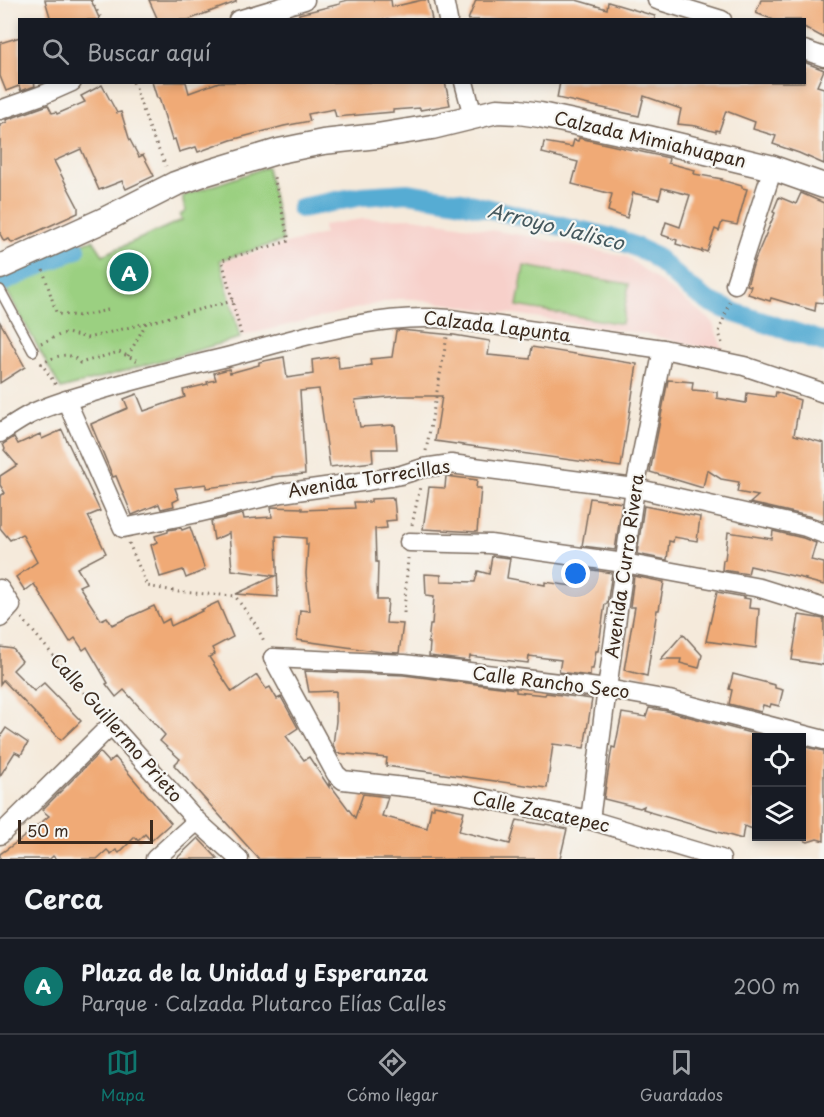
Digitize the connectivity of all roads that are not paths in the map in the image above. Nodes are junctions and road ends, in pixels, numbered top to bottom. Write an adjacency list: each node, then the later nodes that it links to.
1 (305, 0): 4 (street)
2 (444, 0): 5 (street)
3 (657, 0): 6 (street)
4 (245, 18)
5 (448, 18)
6 (716, 18)
7 (806, 51): 8 (street)
8 (824, 57)
9 (68, 84): 11 (street)
10 (465, 84): 12 (street)
11 (0, 110)
12 (473, 116): 13 (main road, Calzada Mimiahuapan); 15 (main road, Calzada Mimiahuapan)
13 (773, 168): 14 (main road, Calzada Mimiahuapan); 16 (street)
14 (824, 186)
15 (0, 267)
16 (733, 291)
17 (2, 294): 19 (lane)
18 (663, 349): 20 (street, Calzada Lapunta); 21 (street, Calzada Lapunta); 23 (street, Avenida Curro Rivera)
19 (32, 350)
20 (824, 393)
21 (66, 400): 22 (street, Calzada Lapunta); 23 (street, Avenida Torrecillas)
22 (0, 433)
23 (635, 488): 24 (street, Avenida Torrecillas); 26 (street, Avenida Curro Rivera)
24 (824, 534)
25 (409, 542): 26 (street)
26 (624, 563): 28 (street); 30 (street, Avenida Curro Rivera)
27 (0, 589): 29 (street)
28 (824, 608)
29 (6, 612)
30 (607, 689): 31 (street, Calle Rancho Seco); 32 (street, Calle Rancho Seco); 33 (street, Avenida Curro Rivera)
31 (824, 740)
32 (358, 782): 33 (street, Calle Zacatepec)
33 (590, 820): 38 (street, Calle Zacatepec)
34 (197, 821): 35 (street, Calle Guillermo Prieto); 36 (street); 37 (street, Calle Guillermo Prieto)
35 (0, 835)
36 (155, 859)
37 (239, 859)
38 (721, 859)

